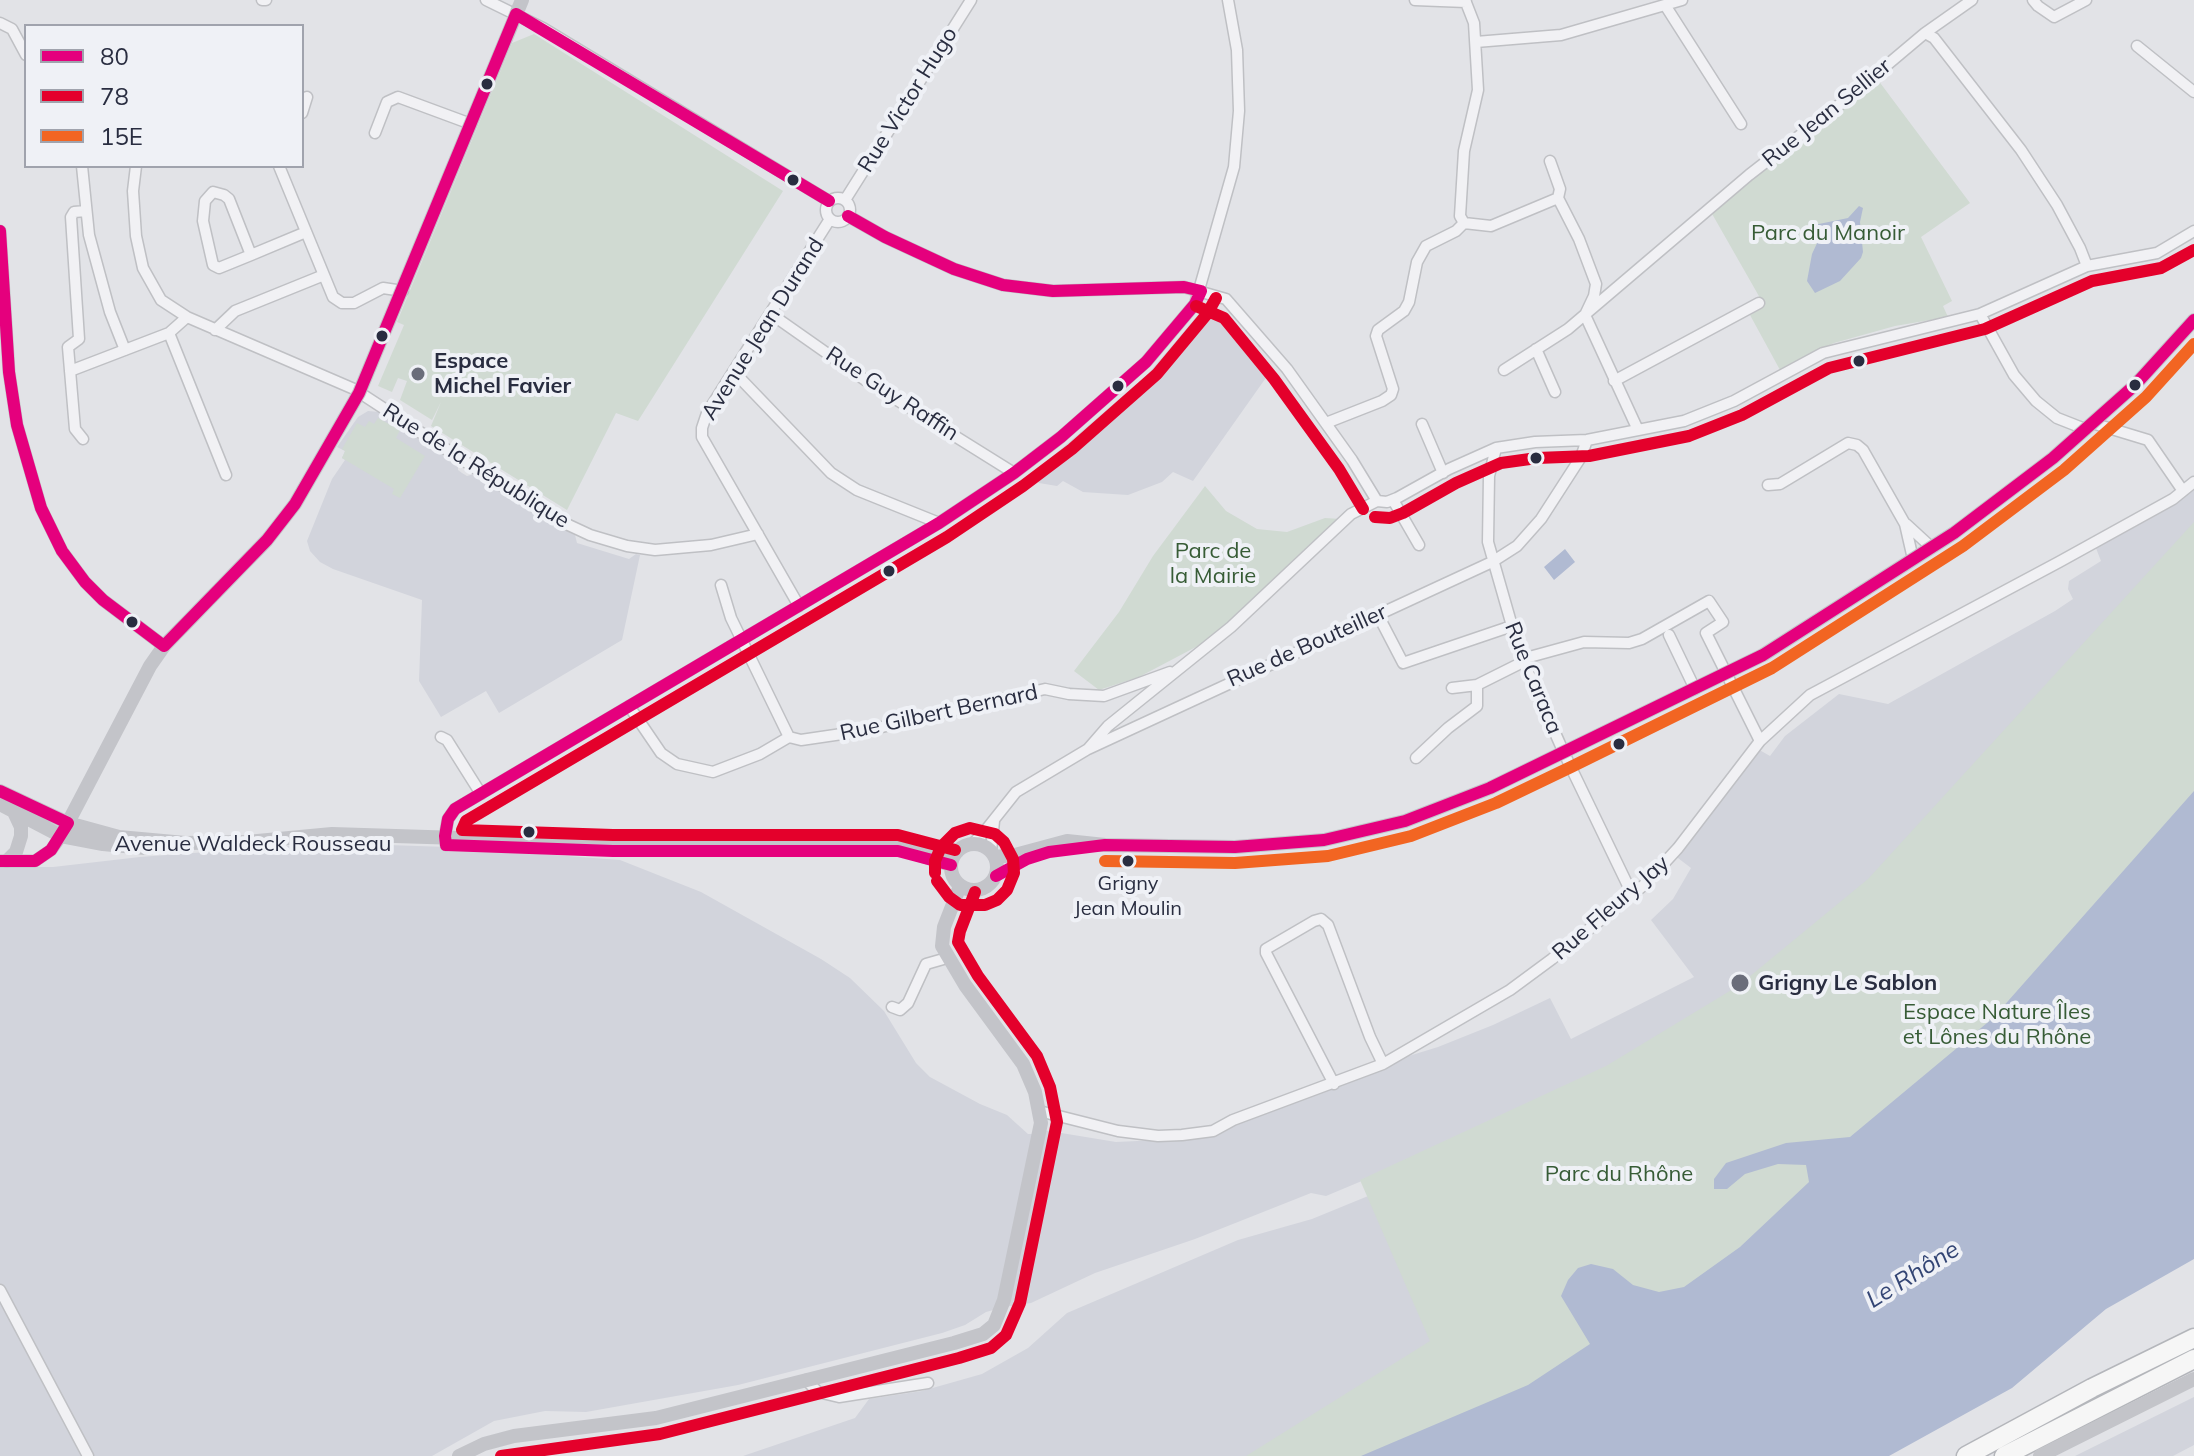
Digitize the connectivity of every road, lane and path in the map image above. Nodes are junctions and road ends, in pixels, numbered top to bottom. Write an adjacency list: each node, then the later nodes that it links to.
1 (486, 0): 11 (street)
2 (971, 0): 28 (street, Rue Victor Hugo)
3 (1228, 0): 41 (street)
4 (1415, 0): 9 (street)
5 (1682, 0): 10 (street)
6 (1972, 0): 13 (street, Rue Jean Sellier)
7 (2033, 0): 8 (street)
8 (2086, 0)
9 (1466, 1): 14 (street)
10 (1665, 5): 14 (street); 21 (street)
11 (519, 7): 20 (main road); 29 (street)
12 (0, 23): 16 (street)
13 (1925, 33): 38 (street); 45 (street, Rue Jean Sellier)
14 (1476, 42): 33 (street)
15 (2137, 46): 17 (street)
16 (24, 51)
17 (2194, 92)
18 (307, 97): 19 (street)
19 (304, 107)
20 (471, 124): 22 (street); 40 (main road)
21 (1741, 124)
22 (375, 133)
23 (1550, 161): 27 (street)
24 (82, 168): 30 (street)
25 (136, 168): 46 (street, Rue de la République)
26 (280, 168): 36 (street)
27 (1558, 198): 33 (street); 45 (street)
28 (845, 200): 29 (street); 31 (street)
29 (829, 201): 32 (street)
30 (86, 211): 51 (street); 53 (street)
31 (848, 216): 32 (street); 41 (street)
32 (830, 219): 43 (street, Avenue Jean Durand)
33 (1464, 223): 58 (street)
34 (0, 231): 86 (street)
35 (2194, 231): 38 (street)
36 (306, 232): 37 (street); 39 (street)
37 (251, 255): 37 (street)
38 (2087, 266): 44 (street)
39 (324, 275): 40 (street); 48 (street)
40 (403, 291): 57 (main road)
41 (1201, 291): 58 (street); 65 (street)
42 (1759, 303): 55 (street)
43 (771, 314): 54 (street, Avenue Jean Durand); 65 (street, Rue Guy Raffin)
44 (1980, 314): 60 (street); 61 (street)
45 (1585, 315): 50 (street, Rue Jean Sellier); 55 (street)
46 (187, 317): 48 (street, Rue de la République); 49 (street)
47 (2194, 320): 60 (main road)
48 (215, 330): 57 (street, Rue de la République)
49 (169, 333): 51 (street); 67 (street)
50 (1536, 349): 52 (street, Rue Jean Sellier); 56 (street)
51 (125, 350): 53 (street)
52 (1504, 370)
53 (70, 371): 62 (street)
54 (734, 372): 73 (street); 75 (street, Avenue Jean Durand)
55 (1614, 381): 61 (street)
56 (1555, 392)
57 (359, 393): 75 (street, Rue de la République); 86 (main road)
58 (1326, 423): 72 (street)
59 (1422, 424): 66 (street)
60 (2088, 426): 70 (street); 77 (main road)
61 (1638, 430): 63 (street)
62 (83, 439)
63 (1587, 440): 64 (street); 79 (street, Rue de Bouteiller)
64 (1496, 448): 66 (street); 79 (street, Rue Caraca)
65 (1014, 473): 73 (street)
66 (1443, 473): 71 (street)
67 (226, 475)
68 (2194, 482): 70 (street, Rue Fleury Jay)
69 (1768, 485): 74 (street)
70 (2183, 491): 96 (street, Rue Fleury Jay)
71 (1393, 500): 72 (street); 76 (street)
72 (1377, 501): 88 (street)
73 (939, 523): 81 (street)
74 (1905, 524): 77 (street); 78 (street)
75 (758, 534): 81 (street, Avenue Jean Durand)
76 (1419, 545)
77 (1931, 547): 78 (main road)
78 (1913, 559): 89 (main road)
79 (1492, 562): 82 (street, Rue de Bouteiller); 83 (street, Rue Caraca)
80 (721, 585): 85 (street)
81 (799, 606): 85 (street)
82 (1378, 615): 83 (street); 97 (street, Rue de Bouteiller)
83 (1512, 626): 87 (street, Rue Caraca)
84 (1669, 635): 92 (street)
85 (741, 639): 93 (street); 95 (street)
86 (164, 646): 105 (main road)
87 (1523, 660): 89 (street); 90 (street); 98 (street, Rue Caraca)
88 (1180, 668): 95 (street, Rue Gilbert Bernard); 97 (street)
89 (1727, 673): 92 (main road); 96 (street)
90 (1477, 685): 91 (street); 99 (street)
91 (1452, 688)
92 (1695, 689): 98 (main road)
93 (629, 706): 95 (street, Rue Gilbert Bernard); 101 (street)
94 (441, 737): 101 (street)
95 (789, 737)
96 (1760, 741): 113 (street, Rue Fleury Jay)
97 (1088, 749): 104 (street, Rue de Bouteiller)
98 (1564, 753): 107 (main road); 113 (street, Rue Caraca)
99 (1416, 758)
100 (0, 791): 105 (main road)
101 (481, 794): 106 (street)
102 (0, 804): 103 (main road)
103 (13, 812): 105 (main road); 110 (main road)
104 (994, 819): 108 (street, Rue de Bouteiller); 109 (street)
105 (65, 829): 106 (main road, Avenue Waldeck Rousseau); 110 (street)
106 (446, 841): 108 (main road, Avenue Waldeck Rousseau)
107 (1105, 845): 109 (main road); 111 (main road)
108 (960, 853): 109 (main road); 112 (main road)
109 (993, 854): 111 (main road)
110 (3, 861)
111 (996, 876): 112 (main road)
112 (967, 889): 114 (main road)
113 (1632, 894): 116 (street, Rue Fleury Jay)
114 (947, 958): 115 (street); 118 (main road)
115 (892, 1007)
116 (1383, 1064): 117 (street, Rue Fleury Jay); 117 (street)
117 (1334, 1084): 118 (street, Rue Fleury Jay)
118 (1039, 1111): 123 (main road)
119 (0, 1290): 125 (street)
120 (2194, 1338): 127 (highway)
121 (2194, 1359): 128 (highway)
122 (2194, 1379): 129 (main road)
123 (806, 1380): 124 (street); 126 (main road)
124 (928, 1383)
125 (88, 1456)
126 (459, 1456)
127 (1966, 1456)
128 (2004, 1456)
129 (2040, 1456)

